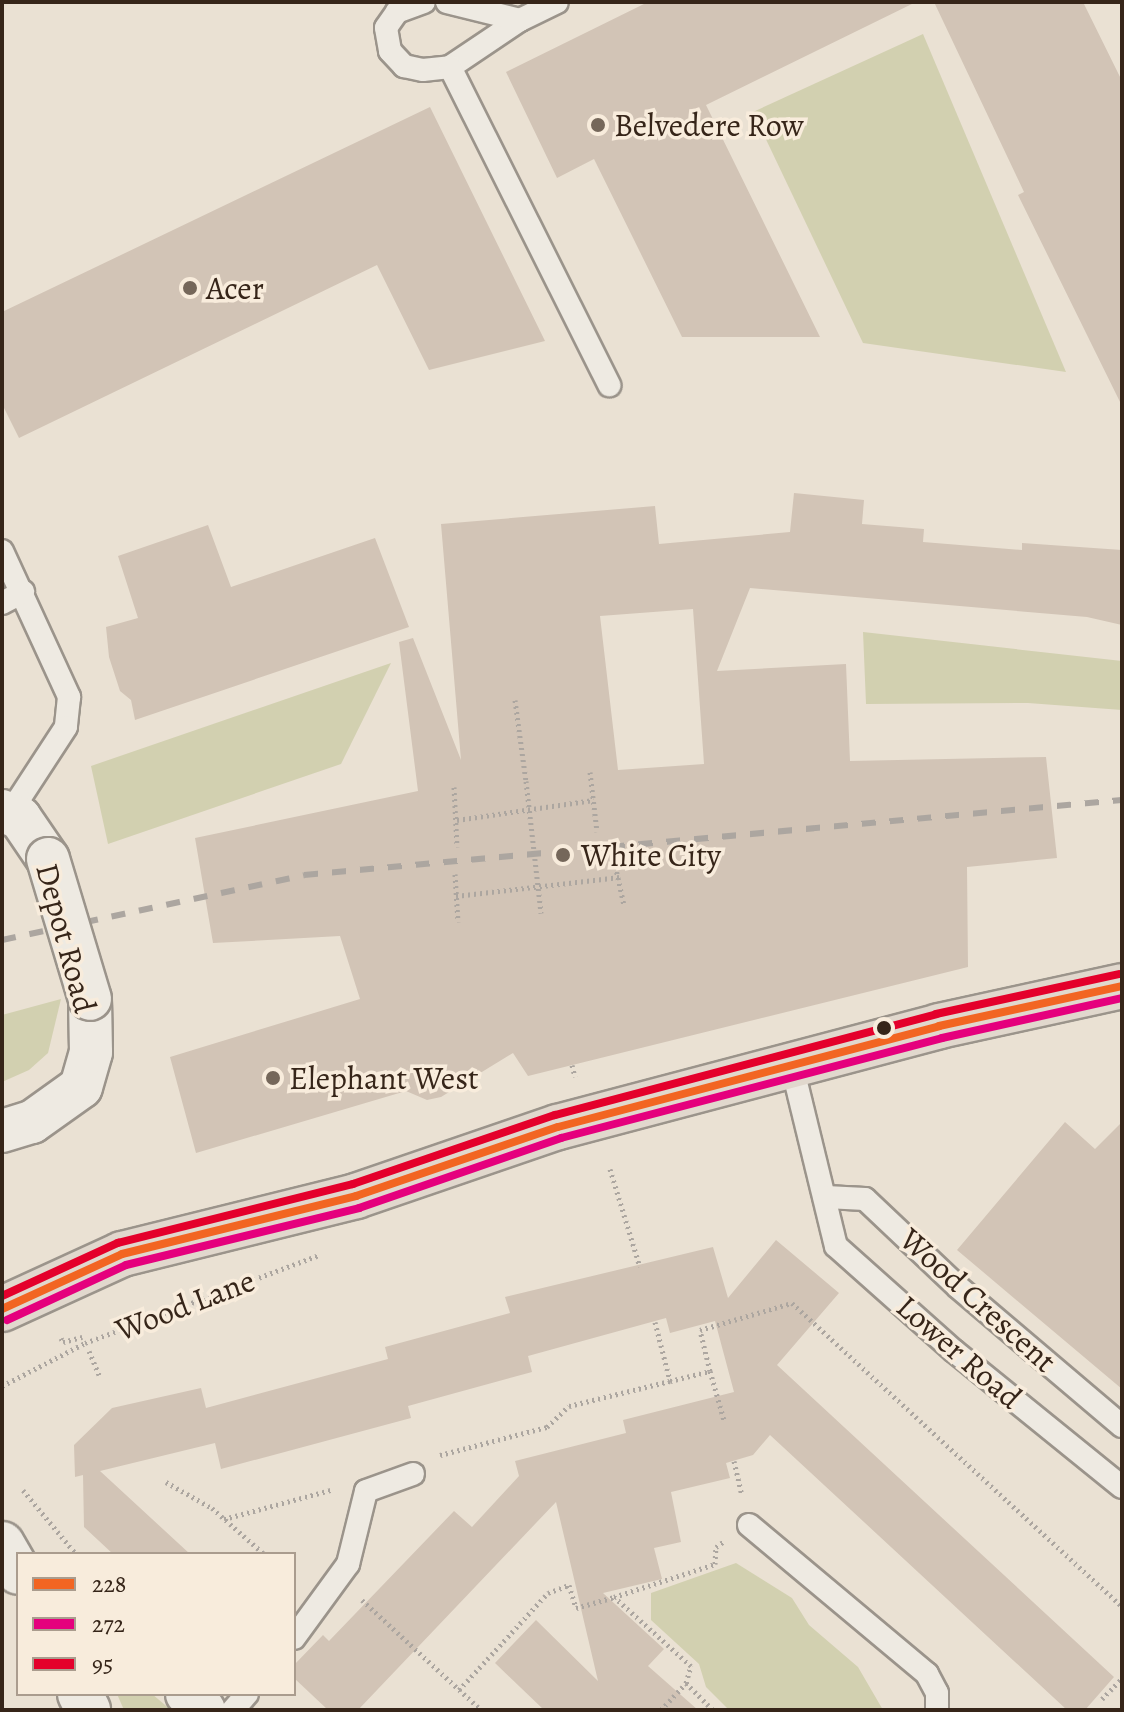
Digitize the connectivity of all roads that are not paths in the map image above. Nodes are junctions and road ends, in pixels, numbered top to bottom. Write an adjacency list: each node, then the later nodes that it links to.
1 (424, 2): 5 (lane)
2 (447, 2): 4 (lane)
3 (557, 2): 4 (lane)
4 (520, 20): 5 (lane)
5 (450, 67): 6 (lane)
6 (609, 385)
7 (2, 551): 8 (lane)
8 (23, 592): 9 (lane); 10 (lane)
9 (2, 603)
10 (11, 815): 13 (street, Depot Road, bridge)
11 (1122, 986): 12 (main road, Wood Lane)
12 (792, 1066): 14 (lane, Lower Road); 15 (main road, Wood Lane)
13 (2, 1131)
14 (826, 1197): 16 (lane, Wood Crescent); 18 (lane, Lower Road)
15 (2, 1309)
16 (1122, 1426)
17 (413, 1474): 22 (lane)
18 (1122, 1487)
19 (749, 1525): 25 (lane)
20 (2, 1544): 21 (street)
21 (16, 1568)
22 (296, 1635)
23 (189, 1696): 24 (street)
24 (204, 1710)
25 (937, 1710)

